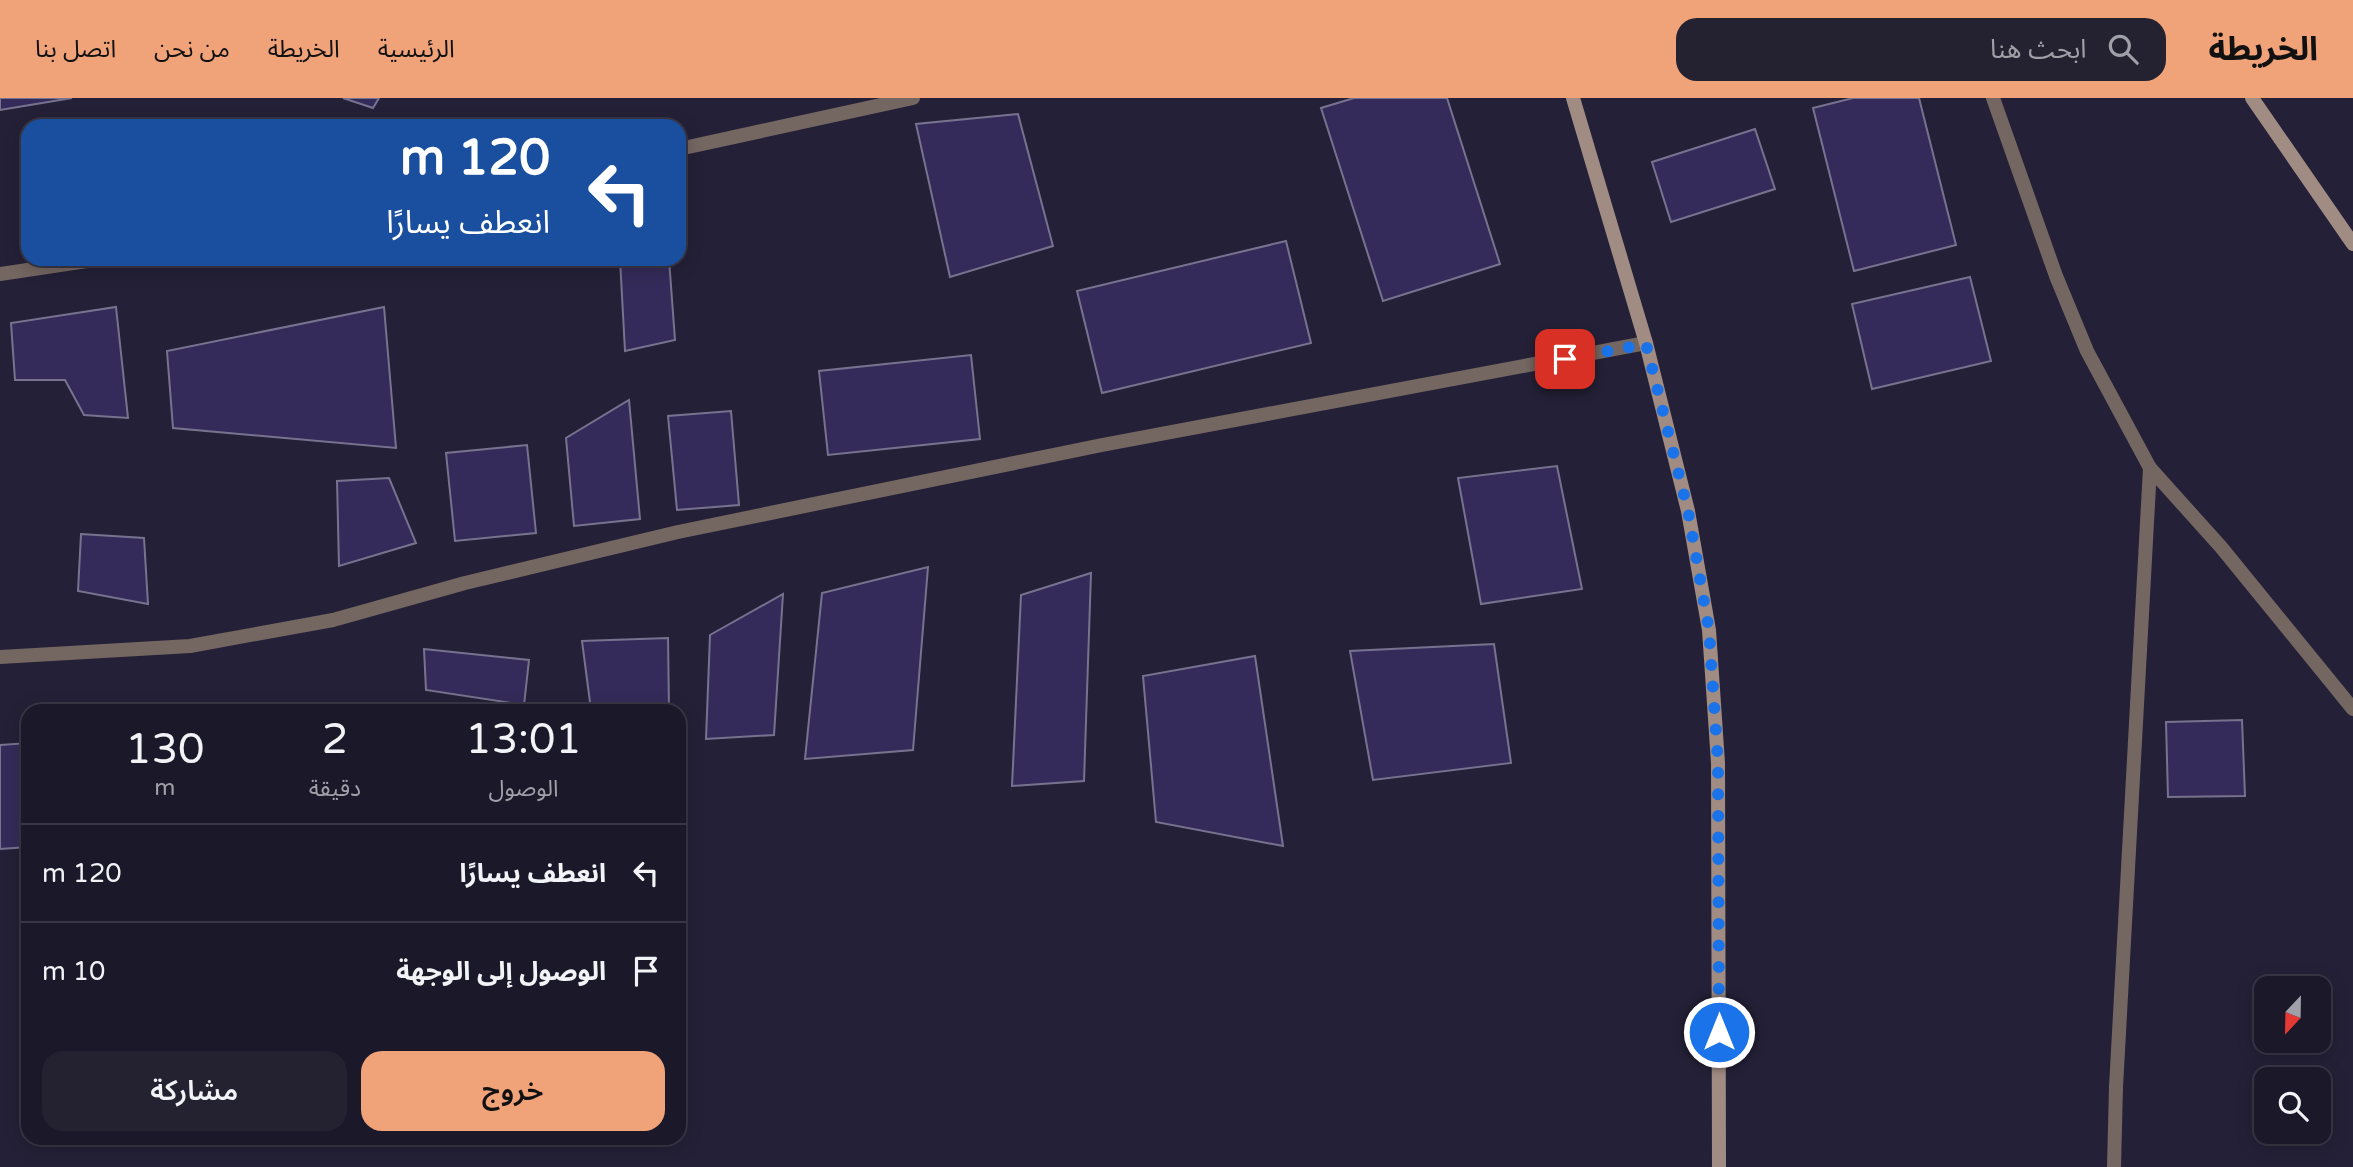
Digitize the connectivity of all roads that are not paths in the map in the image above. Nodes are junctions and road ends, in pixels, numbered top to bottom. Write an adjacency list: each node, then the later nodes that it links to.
1 (914, 98): 5 (street)
2 (1573, 98): 9 (street)
3 (1993, 98): 10 (street)
4 (2252, 98): 6 (street)
5 (686, 147)
6 (2353, 244)
7 (53, 266): 8 (street)
8 (0, 274)
9 (1646, 344): 11 (street); 13 (street)
10 (2150, 468): 12 (street); 14 (street)
11 (0, 657)
12 (2353, 709)
13 (1719, 1167)
14 (2114, 1167)

